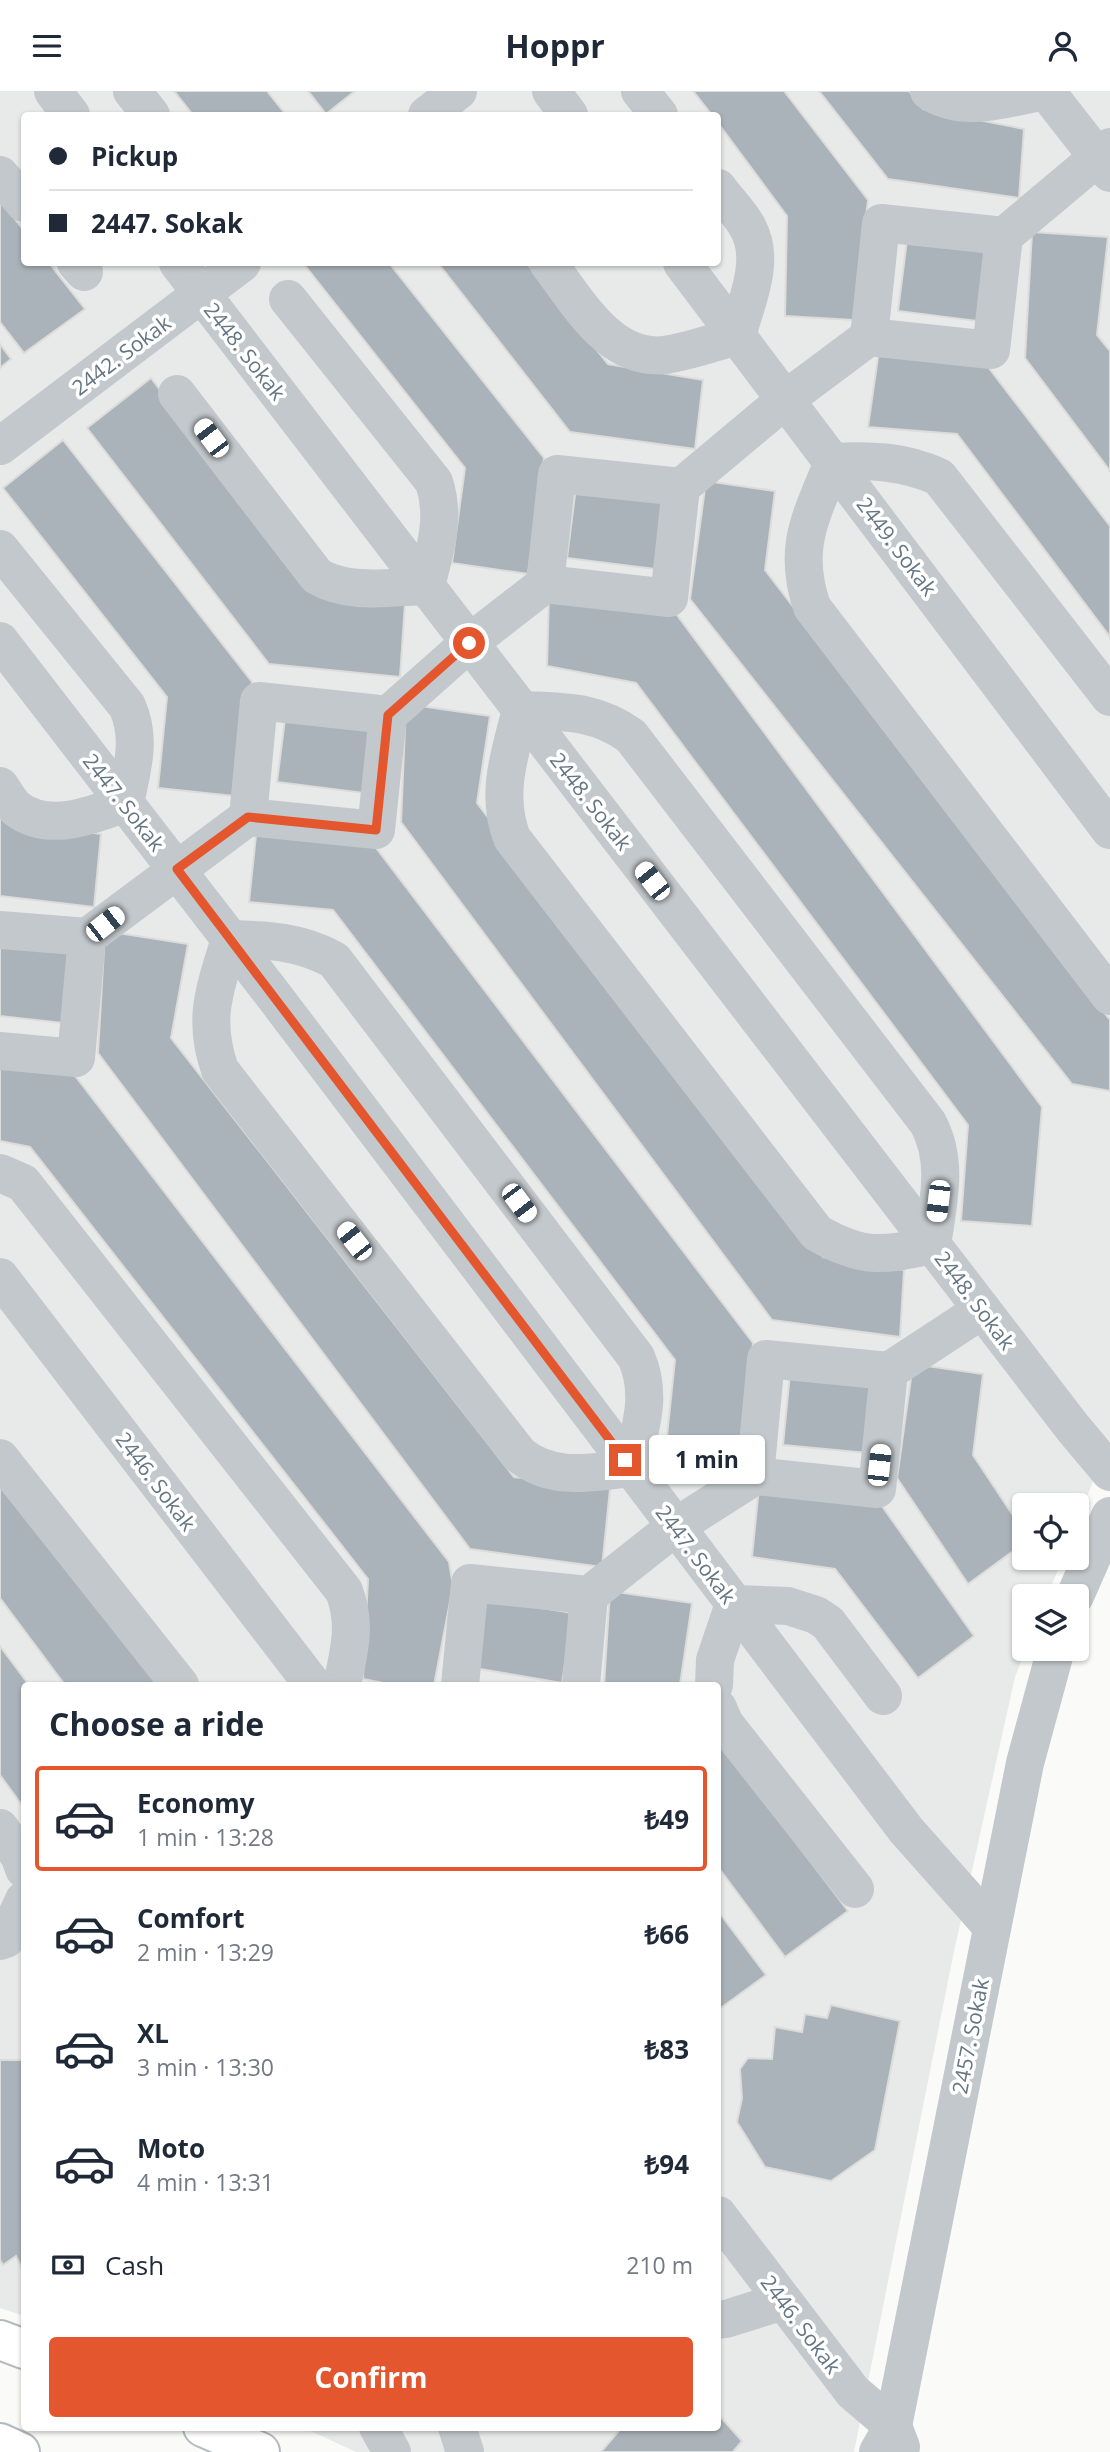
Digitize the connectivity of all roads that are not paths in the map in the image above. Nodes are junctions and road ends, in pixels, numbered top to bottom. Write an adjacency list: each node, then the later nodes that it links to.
1 (53, 91): 8 (street)
2 (132, 91): 9 (street)
3 (458, 91): 10 (street)
4 (551, 91): 11 (street)
5 (640, 91): 12 (street)
6 (929, 91): 7 (street)
7 (1046, 91): 13 (street)
8 (69, 112)
9 (149, 112)
10 (431, 112)
11 (567, 112)
12 (657, 112)
13 (1106, 159): 17 (street)
14 (0, 175): 16 (street)
15 (721, 192): 24 (street)
16 (21, 200)
17 (1004, 236): 25 (street); 25 (street)
18 (180, 266): 22 (street, 2448. Sokak)
19 (238, 266): 22 (street, 2442. Sokak)
20 (550, 266): 24 (street)
21 (684, 266): 24 (street, 2449. Sokak)
22 (201, 295): 28 (street, 2442. Sokak); 33 (street, 2448. Sokak)
23 (288, 299): 33 (street)
24 (737, 336): 27 (street, 2449. Sokak)
25 (869, 337): 27 (street)
26 (177, 394): 33 (street)
27 (786, 399): 29 (street, 2449. Sokak); 30 (street)
28 (0, 446)
29 (833, 462): 36 (street); 42 (street, 2449. Sokak); 47 (street)
30 (681, 487): 32 (street); 32 (street)
31 (0, 549): 40 (street)
32 (545, 584): 35 (street)
33 (426, 586): 35 (street, 2448. Sokak)
34 (0, 641): 40 (street, 2447. Sokak)
35 (469, 643): 37 (street, 2448. Sokak); 38 (street)
36 (1110, 697)
37 (520, 710): 50 (street, 2448. Sokak); 50 (street); 50 (street)
38 (388, 715): 41 (street); 41 (street)
39 (0, 786): 40 (street)
40 (125, 803): 43 (street, 2447. Sokak)
41 (248, 817): 43 (street)
42 (1110, 830)
43 (177, 869): 45 (street); 46 (street, 2447. Sokak)
44 (0, 930): 45 (street)
45 (88, 937): 48 (street)
46 (230, 939): 55 (street, 2447. Sokak); 55 (street); 55 (street)
47 (1110, 996)
48 (0, 1051)
49 (0, 1174): 66 (street)
50 (932, 1245): 52 (street, 2448. Sokak)
51 (0, 1277): 65 (street, 2446. Sokak)
52 (982, 1310): 53 (street); 56 (street, 2448. Sokak)
53 (888, 1371): 57 (street); 57 (street)
54 (0, 1458): 64 (street)
55 (631, 1468): 59 (street, 2447. Sokak)
56 (1110, 1472)
57 (755, 1476): 59 (street)
58 (1110, 1516): 60 (street)
59 (676, 1527): 61 (street); 62 (street, 2447. Sokak)
60 (1079, 1584)
61 (589, 1595): 67 (street); 68 (street)
62 (734, 1604): 69 (street); 70 (street); 76 (street, 2447. Sokak)
63 (1053, 1661): 76 (street, 2457. Sokak)
64 (178, 1682)
65 (311, 1682)
66 (342, 1682)
67 (460, 1682)
68 (581, 1682)
69 (714, 1682)
70 (883, 1696)
71 (721, 1715): 74 (street)
72 (0, 1828): 73 (street)
73 (21, 1860)
74 (855, 1889)
75 (21, 1908): 77 (street)
76 (992, 1927): 87 (street, 2457. Sokak)
77 (8, 1944)
78 (721, 2218): 79 (street, 2446. Sokak)
79 (783, 2301): 80 (street); 87 (street, 2446. Sokak)
80 (721, 2320)
81 (0, 2340): 82 (main road)
82 (21, 2348)
83 (212, 2431): 89 (main road)
84 (380, 2431): 90 (street)
85 (458, 2431): 91 (street)
86 (0, 2443): 88 (main road)
87 (891, 2443)
88 (20, 2452)
89 (260, 2452)
90 (392, 2452)
91 (465, 2452)

